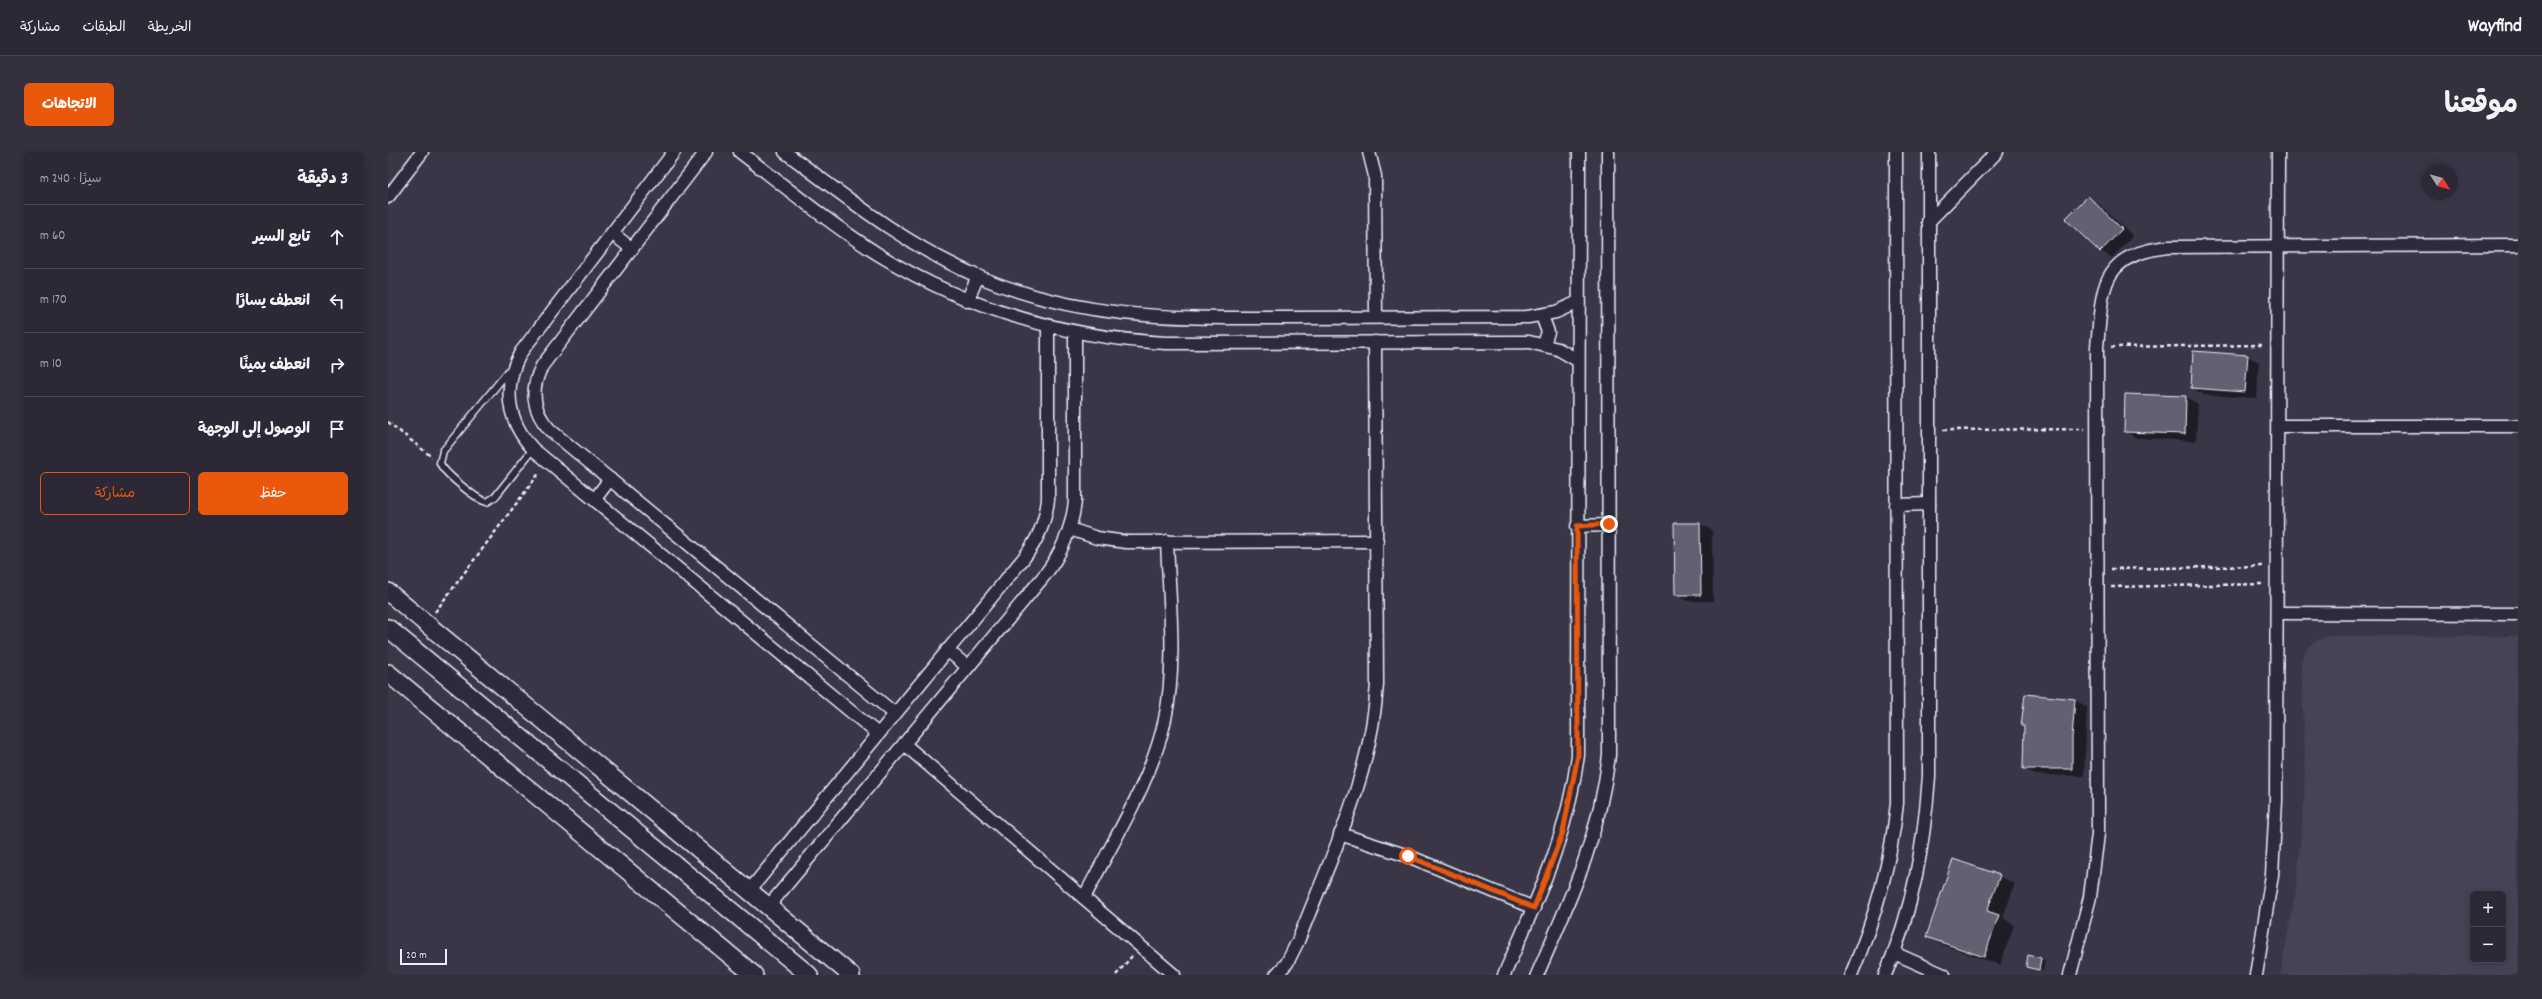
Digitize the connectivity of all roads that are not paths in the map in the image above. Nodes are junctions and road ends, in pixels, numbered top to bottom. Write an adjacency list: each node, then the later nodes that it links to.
1 (422, 152): 13 (street)
2 (674, 152): 15 (street)
3 (706, 152): 18 (street)
4 (740, 152): 20 (street)
5 (786, 152): 19 (street)
6 (1370, 152): 23 (street)
7 (1578, 152): 21 (street)
8 (1608, 152): 37 (street)
9 (1896, 152): 36 (street)
10 (1928, 152): 14 (street)
11 (1997, 152): 14 (street)
12 (2278, 152): 17 (street)
13 (388, 197)
14 (1928, 222): 35 (street)
15 (612, 233): 18 (street); 29 (street)
16 (2518, 245): 17 (street)
17 (2278, 246): 30 (street); 68 (street)
18 (632, 249): 33 (street)
19 (978, 276): 20 (street); 23 (street)
20 (967, 301): 24 (street)
21 (1578, 302): 22 (street); 28 (street)
22 (1542, 316): 23 (street); 27 (street)
23 (1376, 317)
24 (1048, 327): 25 (street); 46 (street)
25 (1075, 333): 26 (street); 39 (street)
26 (1375, 342): 27 (street); 41 (street)
27 (1544, 344): 28 (street)
28 (1577, 360): 38 (street)
29 (515, 362): 32 (street); 32 (lane)
30 (2278, 426): 31 (street); 43 (street)
31 (2518, 426)
32 (533, 449): 34 (street)
33 (610, 480): 34 (street); 49 (street)
34 (595, 499): 50 (street)
35 (1929, 504): 36 (street); 57 (street)
36 (1896, 505): 65 (street)
37 (1609, 524): 38 (street); 64 (street)
38 (1577, 526): 56 (street)
39 (1070, 529): 40 (street); 47 (street)
40 (1167, 541): 41 (street); 54 (street)
41 (1377, 541): 52 (street)
42 (388, 592): 53 (main road)
43 (2278, 613): 44 (street); 69 (street)
44 (2518, 614)
45 (388, 628): 59 (main road)
46 (947, 650): 47 (street); 49 (street)
47 (968, 667): 51 (street)
48 (388, 673): 58 (main road)
49 (895, 714): 50 (street)
50 (878, 734): 53 (street)
51 (904, 744): 54 (street); 55 (street)
52 (1340, 834): 56 (street); 62 (street)
53 (749, 891): 55 (main road)
54 (1084, 898): 61 (street)
55 (768, 907): 60 (main road)
56 (1534, 908): 63 (street)
57 (1894, 953): 66 (street); 67 (street)
58 (754, 975)
59 (809, 975)
60 (851, 975)
61 (1174, 975)
62 (1276, 975)
63 (1504, 975)
64 (1537, 975)
65 (1851, 975)
66 (1885, 975)
67 (1944, 975)
68 (2070, 975)
69 (2256, 975)

